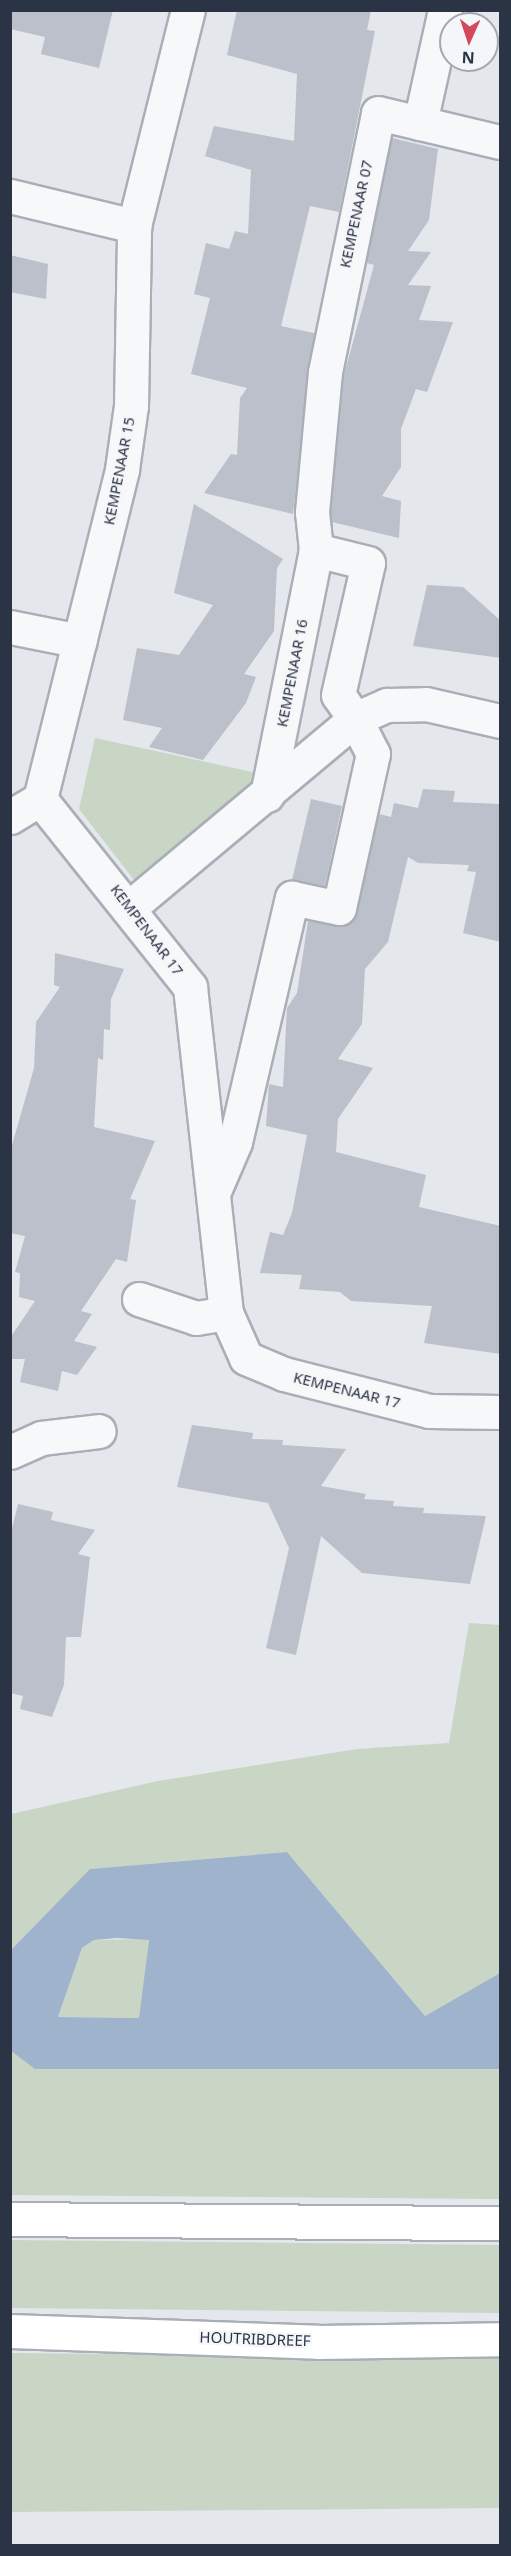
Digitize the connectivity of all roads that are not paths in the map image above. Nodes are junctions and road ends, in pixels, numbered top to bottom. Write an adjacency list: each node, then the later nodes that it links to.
1 (188, 10): 6 (street, KEMPENAAR 15)
2 (445, 10): 3 (street)
3 (420, 123): 4 (street, KEMPENAAR 07); 7 (street, KEMPENAAR 07)
4 (501, 142)
5 (10, 196): 6 (street)
6 (134, 226): 10 (street, KEMPENAAR 15)
7 (328, 358): 8 (street, KEMPENAAR 16)
8 (316, 550): 11 (street); 13 (street, KEMPENAAR 16)
9 (10, 627): 10 (street)
10 (81, 641): 14 (street, KEMPENAAR 15)
11 (355, 719): 12 (street); 13 (street); 17 (street, KEMPENAAR 17)
12 (501, 721)
13 (267, 795): 16 (street)
14 (40, 799): 15 (street); 16 (street, KEMPENAAR 17)
15 (10, 817)
16 (130, 906): 17 (street, KEMPENAAR 17)
17 (214, 1191): 19 (street, KEMPENAAR 17)
18 (140, 1299): 19 (street)
19 (226, 1313): 20 (street, KEMPENAAR 17)
20 (501, 1412)
21 (99, 1431): 22 (street)
22 (10, 1452)
23 (10, 2219): 24 (main road)
24 (501, 2223)
25 (10, 2331): 26 (main road, HOUTRIBDREEF)
26 (501, 2339)

